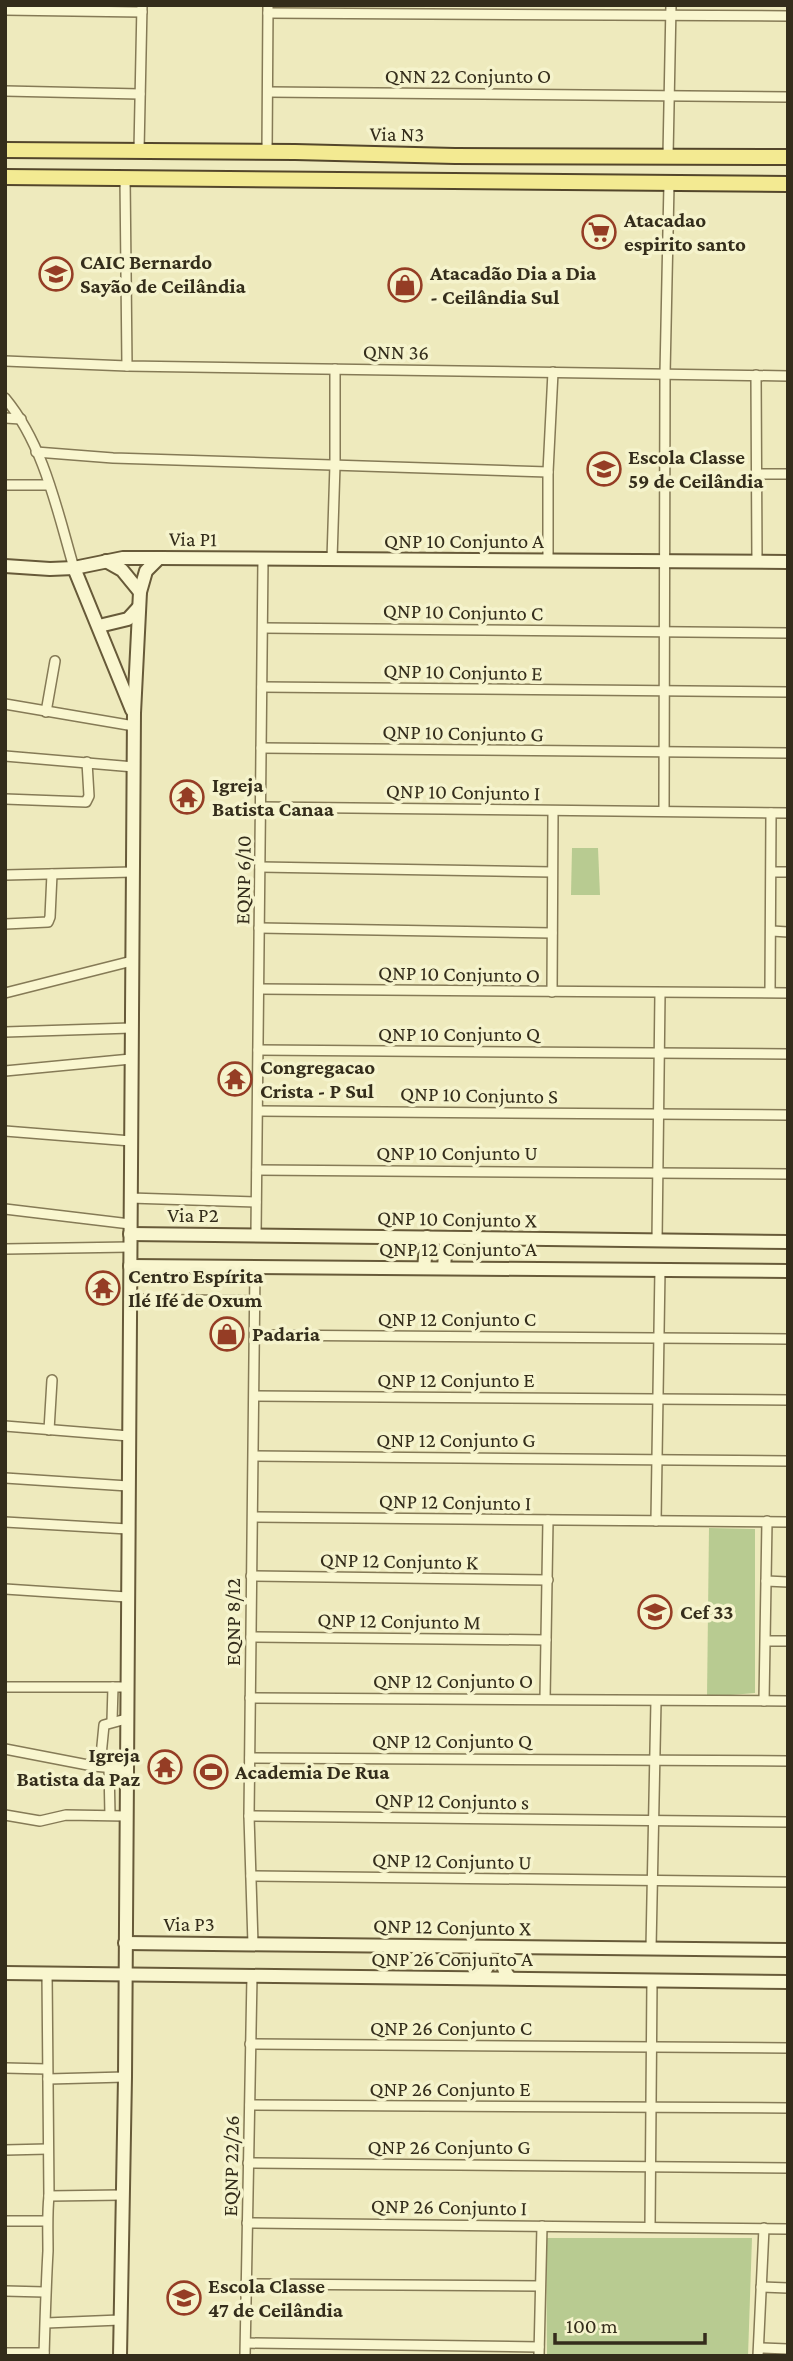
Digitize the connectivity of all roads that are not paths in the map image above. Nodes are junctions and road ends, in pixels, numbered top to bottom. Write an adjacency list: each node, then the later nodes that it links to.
1 (142, 9): 3 (street); 8 (street)
2 (268, 9): 4 (street); 7 (street)
3 (5, 10)
4 (671, 10): 5 (street); 9 (street)
5 (788, 16)
6 (5, 92): 8 (street)
7 (268, 92): 9 (street, QNN 22 Conjunto O); 13 (street)
8 (140, 94): 12 (street)
9 (669, 96): 10 (street, QNN 22 Conjunto O); 16 (street)
10 (788, 97)
11 (5, 150): 12 (main road, Via N3)
12 (133, 151): 13 (main road, Via N3); 18 (main road)
13 (267, 152): 14 (main road, Via N3)
14 (455, 156): 15 (main road, Via N3); 21 (main road)
15 (603, 156): 16 (main road, Via N3); 22 (main road)
16 (668, 156): 17 (main road, Via N3)
17 (788, 157)
18 (5, 158)
19 (7, 177): 20 (main road)
20 (125, 177): 21 (main road); 26 (street)
21 (344, 180): 22 (main road)
22 (484, 181): 23 (main road)
23 (669, 184): 24 (main road); 29 (street)
24 (788, 184)
25 (5, 361): 26 (street, QNN 36)
26 (127, 366): 27 (street, QNN 36)
27 (335, 369): 28 (street, QNN 36); 36 (street)
28 (553, 372): 29 (street, QNN 36); 37 (street)
29 (665, 374): 30 (street, QNN 36); 46 (street)
30 (756, 375): 31 (street, QNN 36); 38 (street)
31 (788, 376)
32 (5, 398): 34 (street)
33 (5, 418): 34 (street)
34 (21, 419): 35 (street)
35 (36, 452): 36 (street); 41 (street)
36 (335, 465): 37 (street); 44 (street)
37 (548, 472): 45 (street)
38 (756, 474): 39 (street); 48 (street)
39 (788, 474)
40 (5, 485): 41 (street)
41 (49, 485): 51 (street)
42 (159, 558): 43 (street, Via P1); 47 (street, Via P1); 52 (street)
43 (263, 559): 44 (street, QNP 10 Conjunto A); 56 (street, EQNP 6/10)
44 (332, 559): 45 (street, QNP 10 Conjunto A)
45 (548, 561): 46 (street, QNP 10 Conjunto A)
46 (664, 561): 48 (street, QNP 10 Conjunto A); 57 (street)
47 (102, 562): 51 (street, Via P1); 52 (street); 53 (street)
48 (757, 562): 49 (street, QNP 10 Conjunto A)
49 (788, 562)
50 (5, 566): 51 (street)
51 (74, 568): 53 (street)
52 (140, 592): 54 (street)
53 (85, 593): 55 (street)
54 (139, 607): 55 (street); 65 (street)
55 (99, 626): 65 (street)
56 (263, 628): 57 (street, QNP 10 Conjunto C); 60 (street, EQNP 6/10)
57 (664, 632): 58 (street, QNP 10 Conjunto C); 61 (street)
58 (788, 633)
59 (55, 661): 64 (street)
60 (262, 687): 61 (street, QNP 10 Conjunto E); 66 (street, EQNP 6/10)
61 (664, 691): 62 (street, QNP 10 Conjunto E); 67 (street)
62 (788, 692)
63 (5, 704): 64 (street)
64 (46, 712): 65 (street)
65 (134, 720): 71 (street)
66 (261, 748): 67 (street, QNP 10 Conjunto G); 73 (street, EQNP 6/10)
67 (663, 753): 68 (street, QNP 10 Conjunto G); 75 (street)
68 (788, 754)
69 (5, 756): 70 (street)
70 (86, 762): 71 (street); 72 (street)
71 (134, 767): 79 (street)
72 (5, 800)
73 (261, 807): 74 (street, QNP 10 Conjunto I); 78 (street, EQNP 6/10)
74 (553, 811): 75 (street, QNP 10 Conjunto I); 80 (street)
75 (664, 811): 76 (street, QNP 10 Conjunto I)
76 (771, 813): 77 (street, QNP 10 Conjunto I); 81 (street)
77 (788, 813)
78 (260, 867): 80 (street); 86 (street, EQNP 6/10)
79 (133, 872): 83 (street); 90 (street)
80 (552, 872): 89 (street)
81 (772, 872): 82 (street); 87 (street)
82 (788, 872)
83 (52, 874): 84 (street); 85 (street)
84 (5, 875)
85 (5, 924)
86 (259, 928): 89 (street); 91 (street, EQNP 6/10)
87 (772, 932): 88 (street); 93 (street)
88 (788, 932)
89 (552, 933): 92 (street)
90 (132, 961): 94 (street); 97 (street)
91 (259, 989): 92 (street, QNP 10 Conjunto O); 99 (street, EQNP 6/10)
92 (552, 992): 95 (street, QNP 10 Conjunto O)
93 (770, 992): 95 (street, QNP 10 Conjunto O); 96 (street, QNP 10 Conjunto O)
94 (5, 993)
95 (660, 993): 100 (street)
96 (788, 993)
97 (131, 1028): 98 (street); 102 (street)
98 (5, 1032)
99 (258, 1050): 100 (street, QNP 10 Conjunto Q); 104 (street, EQNP 6/10)
100 (659, 1053): 101 (street, QNP 10 Conjunto Q); 105 (street)
101 (788, 1054)
102 (131, 1059): 103 (street); 108 (street)
103 (5, 1070)
104 (258, 1111): 105 (street, QNP 10 Conjunto S); 109 (street, EQNP 6/10)
105 (658, 1115): 106 (street, QNP 10 Conjunto S); 110 (street)
106 (788, 1115)
107 (5, 1131): 108 (street)
108 (131, 1141): 112 (street)
109 (257, 1170): 110 (street, QNP 10 Conjunto U); 113 (street, EQNP 6/10)
110 (658, 1172): 111 (street, QNP 10 Conjunto U); 119 (street)
111 (788, 1174)
112 (130, 1198): 113 (street); 116 (street)
113 (256, 1202): 115 (street, EQNP 6/10)
114 (5, 1209): 116 (street)
115 (256, 1234): 116 (street, Via P2); 117 (street, QNP 10 Conjunto X)
116 (130, 1235): 121 (street); 122 (street)
117 (427, 1237): 118 (street, QNP 10 Conjunto X); 124 (street)
118 (446, 1239): 119 (street, QNP 10 Conjunto X); 125 (street)
119 (657, 1241): 120 (street, QNP 10 Conjunto X)
120 (788, 1242)
121 (5, 1249)
122 (130, 1266): 123 (street); 128 (street)
123 (255, 1267): 124 (street, QNP 12 Conjunto A); 129 (street, EQNP 8/12)
124 (425, 1268): 125 (street, QNP 12 Conjunto A)
125 (444, 1268): 126 (street, QNP 12 Conjunto A)
126 (660, 1269): 127 (street, QNP 12 Conjunto A); 131 (street)
127 (788, 1271)
128 (129, 1299): 129 (street); 139 (street)
129 (255, 1301): 130 (street, EQNP 8/12)
130 (255, 1335): 131 (street, QNP 12 Conjunto C); 134 (street, EQNP 8/12)
131 (659, 1338): 132 (street, QNP 12 Conjunto C); 135 (street)
132 (788, 1339)
133 (52, 1380): 138 (street)
134 (255, 1396): 135 (street, QNP 12 Conjunto E); 140 (street, EQNP 8/12)
135 (657, 1399): 136 (street, QNP 12 Conjunto E); 141 (street)
136 (788, 1401)
137 (5, 1426): 138 (street)
138 (49, 1430): 139 (street)
139 (129, 1436): 144 (street)
140 (254, 1455): 141 (street, QNP 12 Conjunto G); 145 (street, EQNP 8/12)
141 (657, 1459): 142 (street, QNP 12 Conjunto G); 147 (street)
142 (788, 1461)
143 (5, 1478): 144 (street)
144 (128, 1486): 151 (street)
145 (254, 1517): 146 (street, QNP 12 Conjunto I); 152 (street, EQNP 8/12)
146 (548, 1520): 147 (street, QNP 12 Conjunto I); 153 (street)
147 (656, 1521): 148 (street, QNP 12 Conjunto I)
148 (767, 1521): 149 (street, QNP 12 Conjunto I); 154 (street)
149 (788, 1521)
150 (5, 1522): 151 (street)
151 (128, 1528): 157 (street)
152 (251, 1576): 153 (street, QNP 12 Conjunto K); 158 (street, EQNP 8/12)
153 (548, 1580): 159 (street)
154 (766, 1581): 155 (street); 160 (street)
155 (788, 1582)
156 (5, 1589): 157 (street)
157 (127, 1597): 163 (street)
158 (251, 1637): 159 (street, QNP 12 Conjunto M); 164 (street, EQNP 8/12)
159 (546, 1640): 165 (street)
160 (766, 1641): 161 (street); 167 (street)
161 (788, 1641)
162 (5, 1687): 163 (street)
163 (120, 1687): 169 (street); 170 (street)
164 (250, 1698): 165 (street, QNP 12 Conjunto O); 172 (street, EQNP 8/12)
165 (545, 1699): 166 (street, QNP 12 Conjunto O)
166 (656, 1700): 167 (street, QNP 12 Conjunto O); 173 (street)
167 (764, 1701): 168 (street, QNP 12 Conjunto O)
168 (788, 1702)
169 (127, 1719): 170 (street); 176 (street)
170 (112, 1721): 175 (street)
171 (5, 1749): 175 (street)
172 (250, 1758): 173 (street, QNP 12 Conjunto Q); 180 (street, EQNP 8/12)
173 (655, 1759): 174 (street, QNP 12 Conjunto Q); 181 (street)
174 (788, 1761)
175 (104, 1767): 176 (street); 178 (street)
176 (126, 1769): 179 (street)
177 (5, 1815): 178 (street)
178 (110, 1815): 179 (street)
179 (126, 1816): 186 (street)
180 (249, 1816): 181 (street, QNP 12 Conjunto s); 183 (street, EQNP 8/12)
181 (654, 1820): 182 (street, QNP 12 Conjunto s); 184 (street)
182 (788, 1822)
183 (251, 1875): 184 (street, QNP 12 Conjunto U); 187 (street, EQNP 8/12)
184 (653, 1881): 185 (street, QNP 12 Conjunto U); 190 (street)
185 (788, 1882)
186 (125, 1943): 187 (street, Via P3); 194 (street)
187 (253, 1944): 188 (street, QNP 12 Conjunto X)
188 (478, 1947): 189 (street, QNP 12 Conjunto X); 196 (street)
189 (511, 1948): 190 (street, QNP 12 Conjunto X); 197 (street)
190 (651, 1948): 191 (street, QNP 12 Conjunto X)
191 (788, 1950)
192 (5, 1973): 193 (street)
193 (47, 1973): 194 (street); 204 (street)
194 (125, 1975): 195 (street); 205 (street)
195 (252, 1976): 196 (street, QNP 26 Conjunto A); 200 (street, EQNP 22/26)
196 (476, 1978): 197 (street, QNP 26 Conjunto A)
197 (510, 1978): 198 (street, QNP 26 Conjunto A)
198 (652, 1980): 199 (street, QNP 26 Conjunto A); 201 (street)
199 (788, 1982)
200 (250, 2044): 201 (street, QNP 26 Conjunto C); 206 (street, EQNP 22/26)
201 (652, 2046): 202 (street, QNP 26 Conjunto C); 207 (street)
202 (788, 2048)
203 (5, 2068): 204 (street)
204 (48, 2074): 205 (street); 209 (street)
205 (125, 2077): 214 (street)
206 (250, 2105): 207 (street, QNP 26 Conjunto E); 211 (street, EQNP 22/26)
207 (651, 2107): 208 (street, QNP 26 Conjunto E); 212 (street)
208 (788, 2108)
209 (48, 2148): 210 (street); 215 (street)
210 (5, 2150)
211 (248, 2163): 212 (street, QNP 26 Conjunto G); 218 (street, EQNP 22/26)
212 (651, 2167): 213 (street, QNP 26 Conjunto G); 220 (street)
213 (788, 2168)
214 (122, 2195): 215 (street); 229 (street)
215 (49, 2196): 217 (street)
216 (5, 2221): 217 (street)
217 (46, 2221): 228 (street)
218 (247, 2222): 219 (street, QNP 26 Conjunto I); 223 (street, EQNP 22/26)
219 (542, 2226): 220 (street, QNP 26 Conjunto I); 224 (street)
220 (650, 2227): 221 (street, QNP 26 Conjunto I)
221 (764, 2228): 222 (street, QNP 26 Conjunto I); 225 (street)
222 (788, 2228)
223 (246, 2284): 224 (street); 231 (street, EQNP 22/26)
224 (540, 2286): 233 (street)
225 (761, 2287): 226 (street); 234 (street)
226 (788, 2288)
227 (5, 2291): 228 (street)
228 (45, 2292): 230 (street)
229 (120, 2320): 230 (street); 237 (street)
230 (46, 2323): 236 (street)
231 (246, 2343): 233 (street); 238 (street, EQNP 22/26)
232 (788, 2349): 234 (street)
233 (539, 2351)
234 (758, 2352)
235 (5, 2353): 236 (street)
236 (44, 2354)
237 (120, 2356)
238 (245, 2356)

